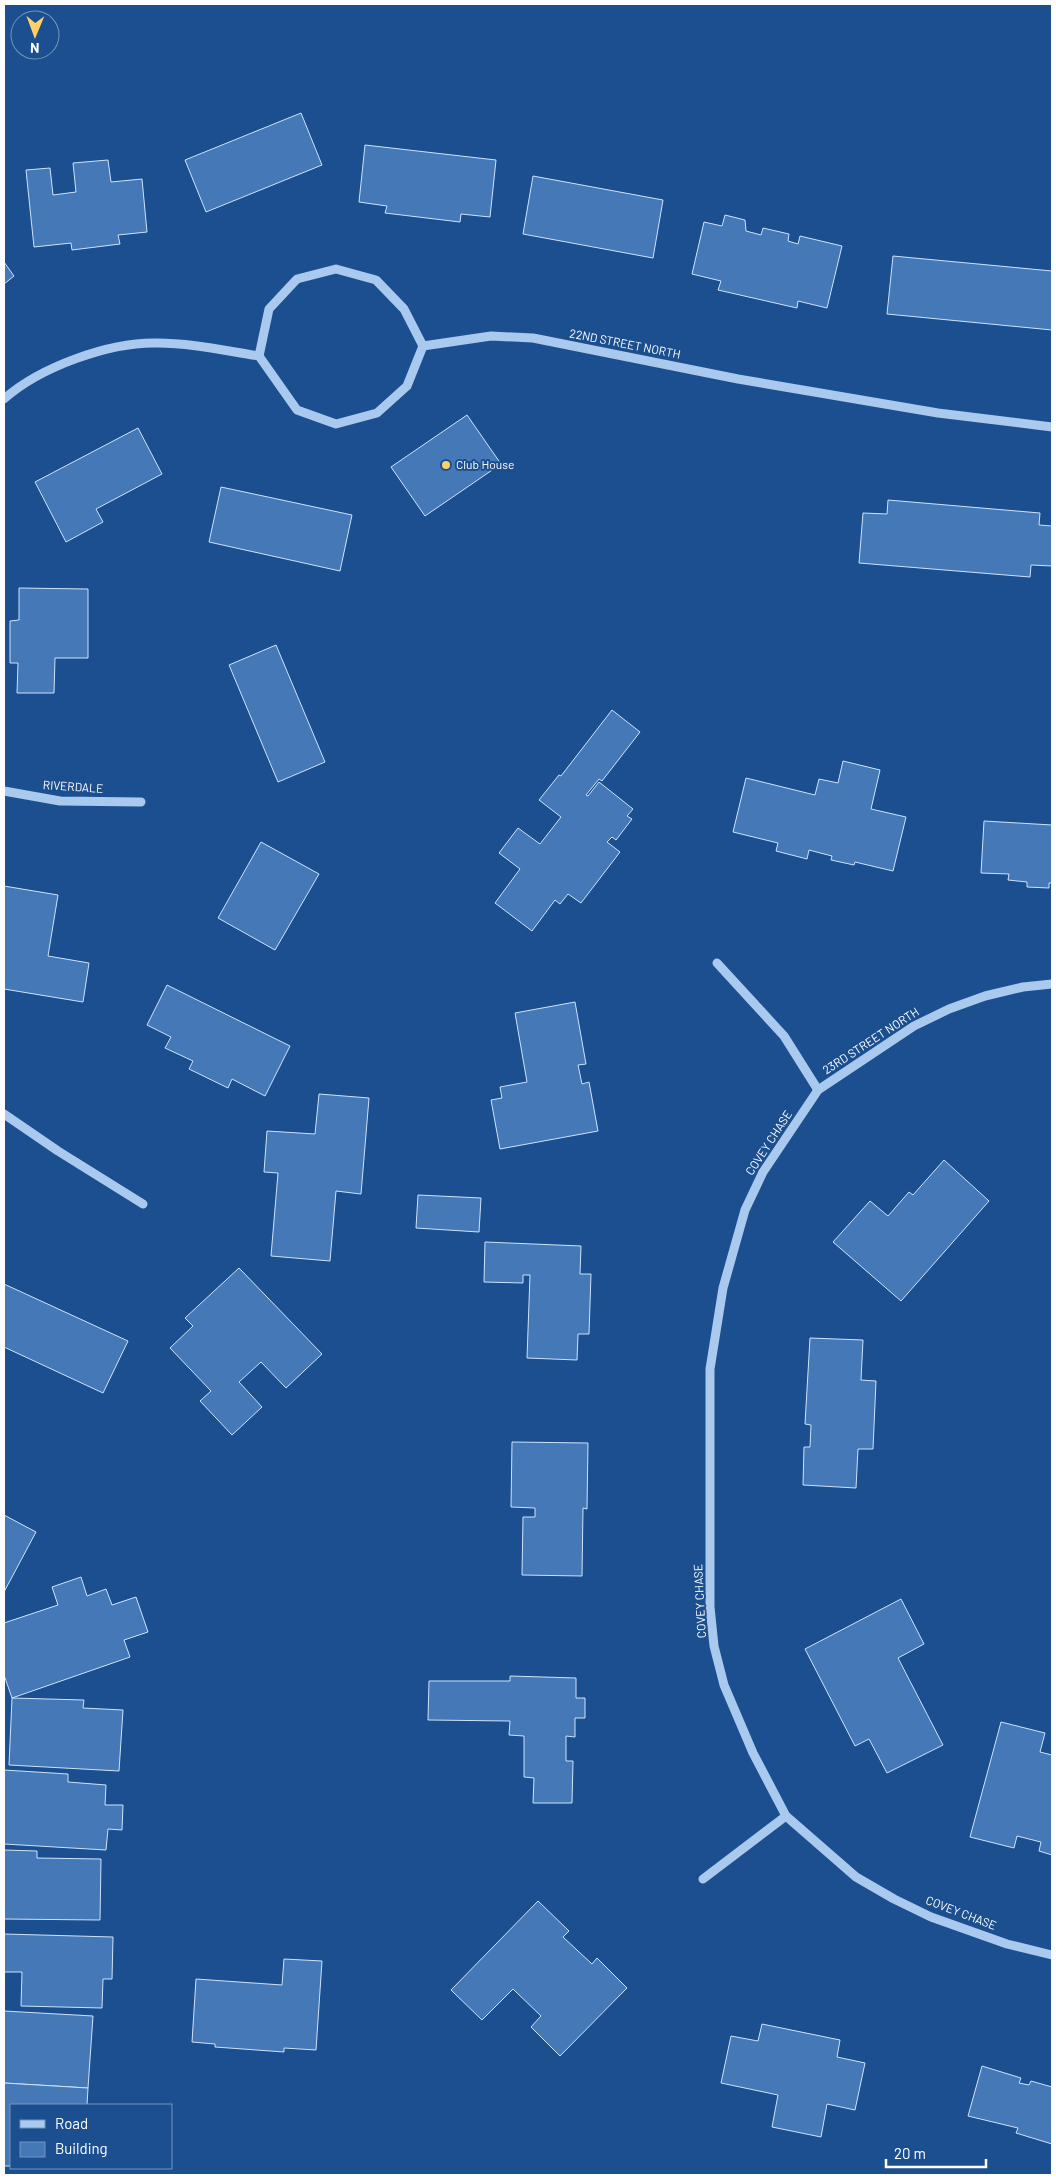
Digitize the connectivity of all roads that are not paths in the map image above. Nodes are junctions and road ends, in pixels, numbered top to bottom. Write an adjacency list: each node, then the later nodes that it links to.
1 (423, 346): 2 (street); 2 (street); 4 (street, 22ND STREET NORTH)
2 (260, 356): 3 (street)
3 (4, 399)
4 (1052, 427)
5 (4, 791): 6 (street, RIVERDALE)
6 (141, 802)
7 (717, 963): 9 (street)
8 (1052, 984): 9 (street, 23RD STREET NORTH)
9 (818, 1090): 12 (street, COVEY CHASE)
10 (4, 1114): 11 (street)
11 (143, 1204)
12 (786, 1816): 13 (street); 14 (street, COVEY CHASE)
13 (703, 1879)
14 (1052, 1955)

